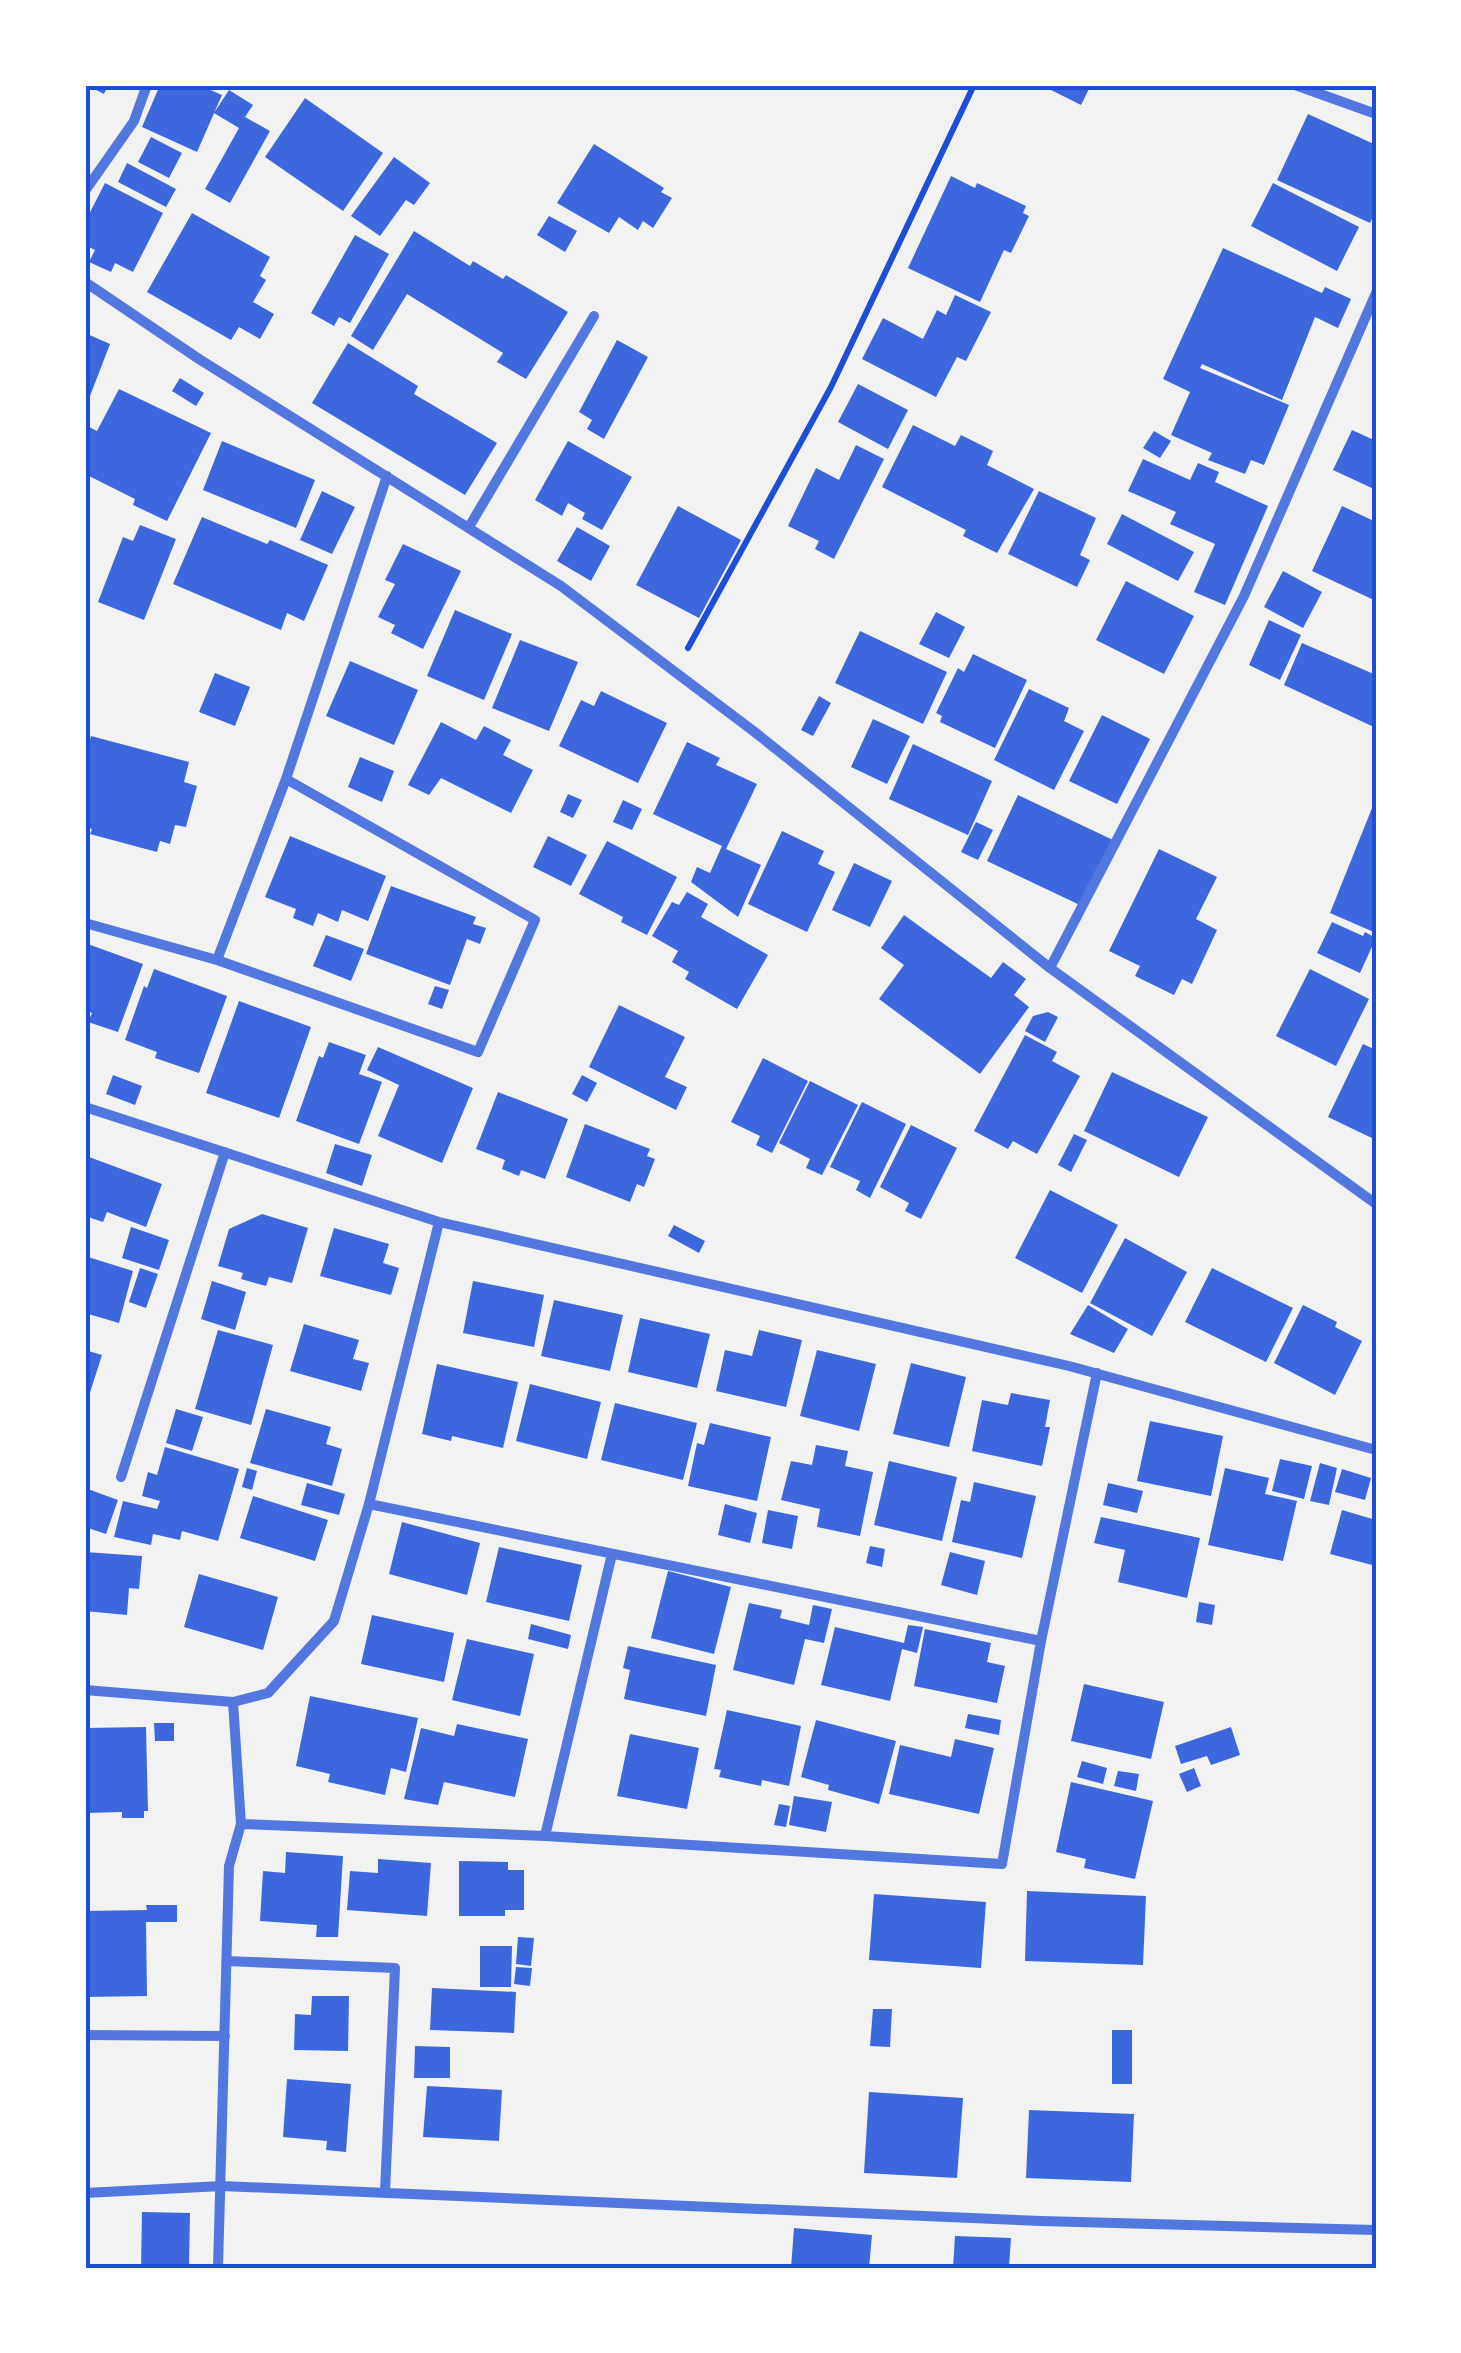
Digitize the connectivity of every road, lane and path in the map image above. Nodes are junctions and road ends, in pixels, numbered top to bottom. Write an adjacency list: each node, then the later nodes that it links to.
1 (148, 85): 5 (street)
2 (974, 85): 11 (path)
3 (1295, 85): 4 (street)
4 (1376, 114)
5 (85, 191)
6 (85, 282): 9 (street)
7 (1376, 293): 15 (street)
8 (594, 316): 10 (street)
9 (387, 476): 10 (street); 12 (street)
10 (470, 527): 11 (street)
11 (675, 672): 15 (street)
12 (286, 779): 14 (street); 14 (street)
13 (85, 922): 14 (street)
14 (217, 960)
15 (1050, 968): 18 (street)
16 (85, 1107): 17 (street)
17 (225, 1152): 19 (street); 22 (street)
18 (1376, 1204)
19 (439, 1222): 20 (street); 23 (street)
20 (1097, 1373): 21 (street); 25 (street)
21 (1376, 1450)
22 (120, 1476)
23 (369, 1504): 24 (street); 27 (street)
24 (612, 1554): 25 (street); 29 (street)
25 (1041, 1642): 29 (street)
26 (85, 1690): 27 (street)
27 (233, 1702): 28 (street)
28 (241, 1824): 29 (street); 30 (street)
29 (546, 1836)
30 (227, 1961): 32 (street); 34 (street)
31 (85, 2034): 32 (street)
32 (225, 2036): 33 (street)
33 (222, 2186): 34 (street); 35 (street); 37 (street)
34 (385, 2192): 36 (street)
35 (85, 2193)
36 (1376, 2230)
37 (218, 2268)

